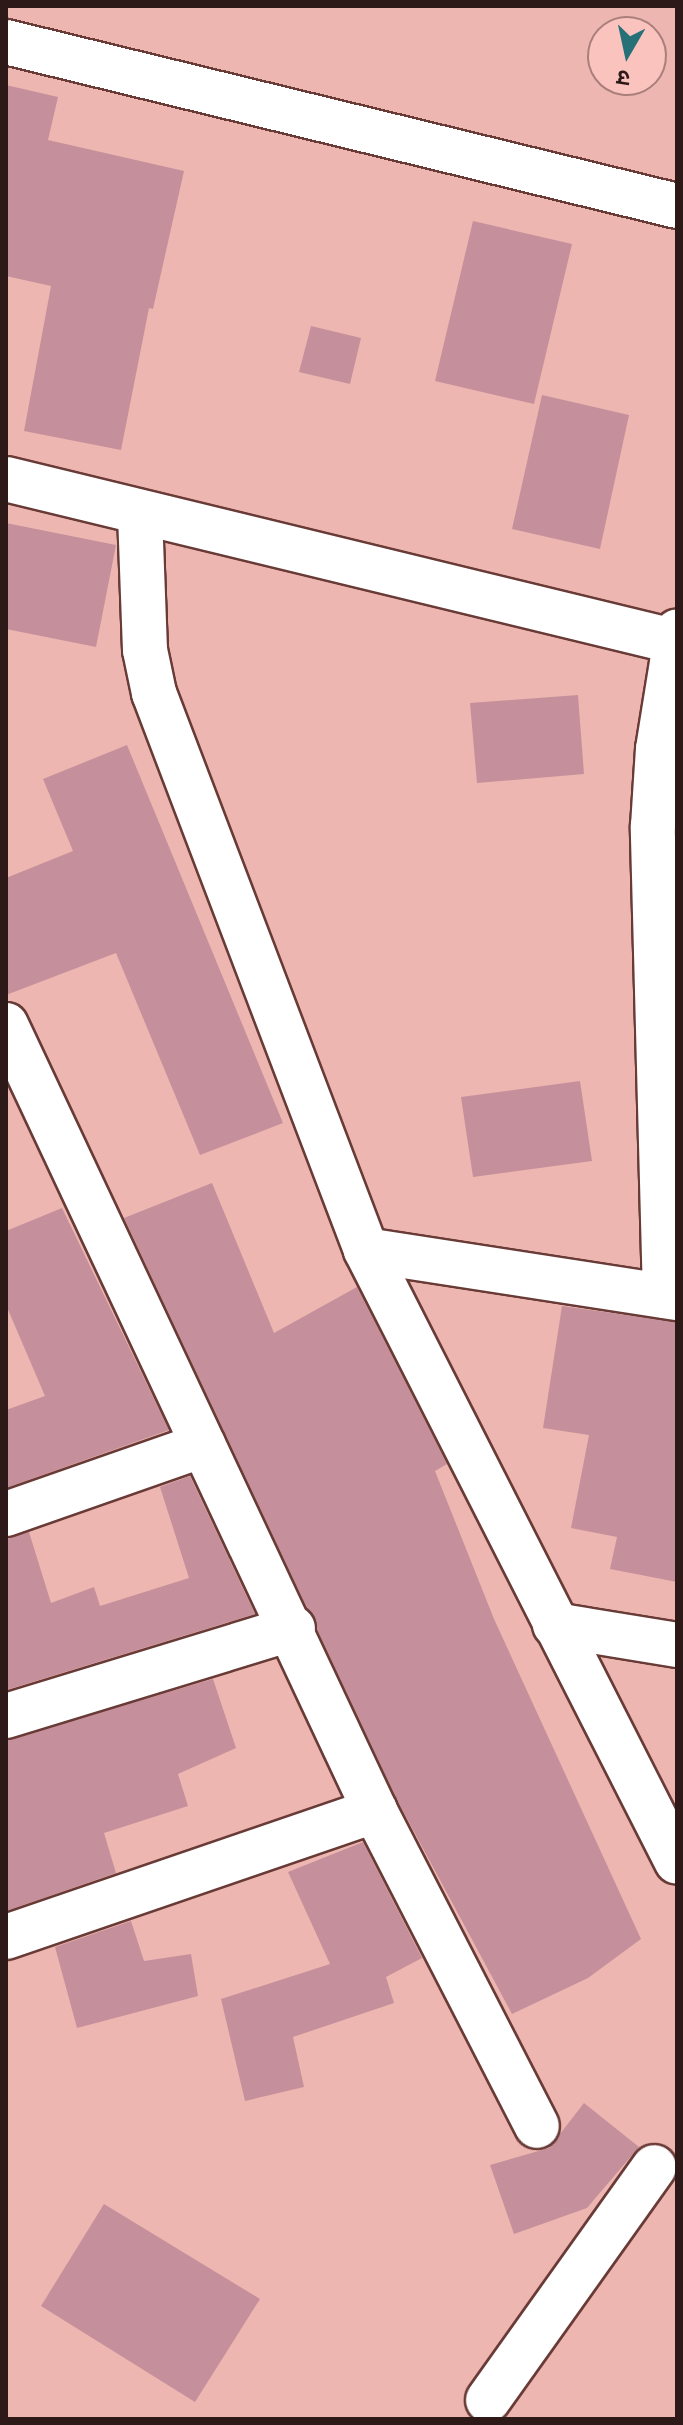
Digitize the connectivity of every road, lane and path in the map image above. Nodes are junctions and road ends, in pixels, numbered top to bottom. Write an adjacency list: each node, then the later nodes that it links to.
1 (6, 42): 2 (street)
2 (677, 206)
3 (6, 479): 4 (street)
4 (140, 514): 5 (street); 7 (street)
5 (676, 638): 8 (street)
6 (6, 1025): 9 (street)
7 (366, 1250): 8 (street); 11 (street)
8 (671, 1297)
9 (203, 1445): 10 (street); 12 (street)
10 (6, 1514)
11 (555, 1625): 13 (street); 16 (street)
12 (293, 1628): 14 (street); 15 (street)
13 (677, 1645)
14 (6, 1716)
15 (375, 1811): 17 (street); 18 (street)
16 (677, 1862)
17 (6, 1937)
18 (537, 2126)
19 (654, 2167): 20 (street)
20 (494, 2413)

